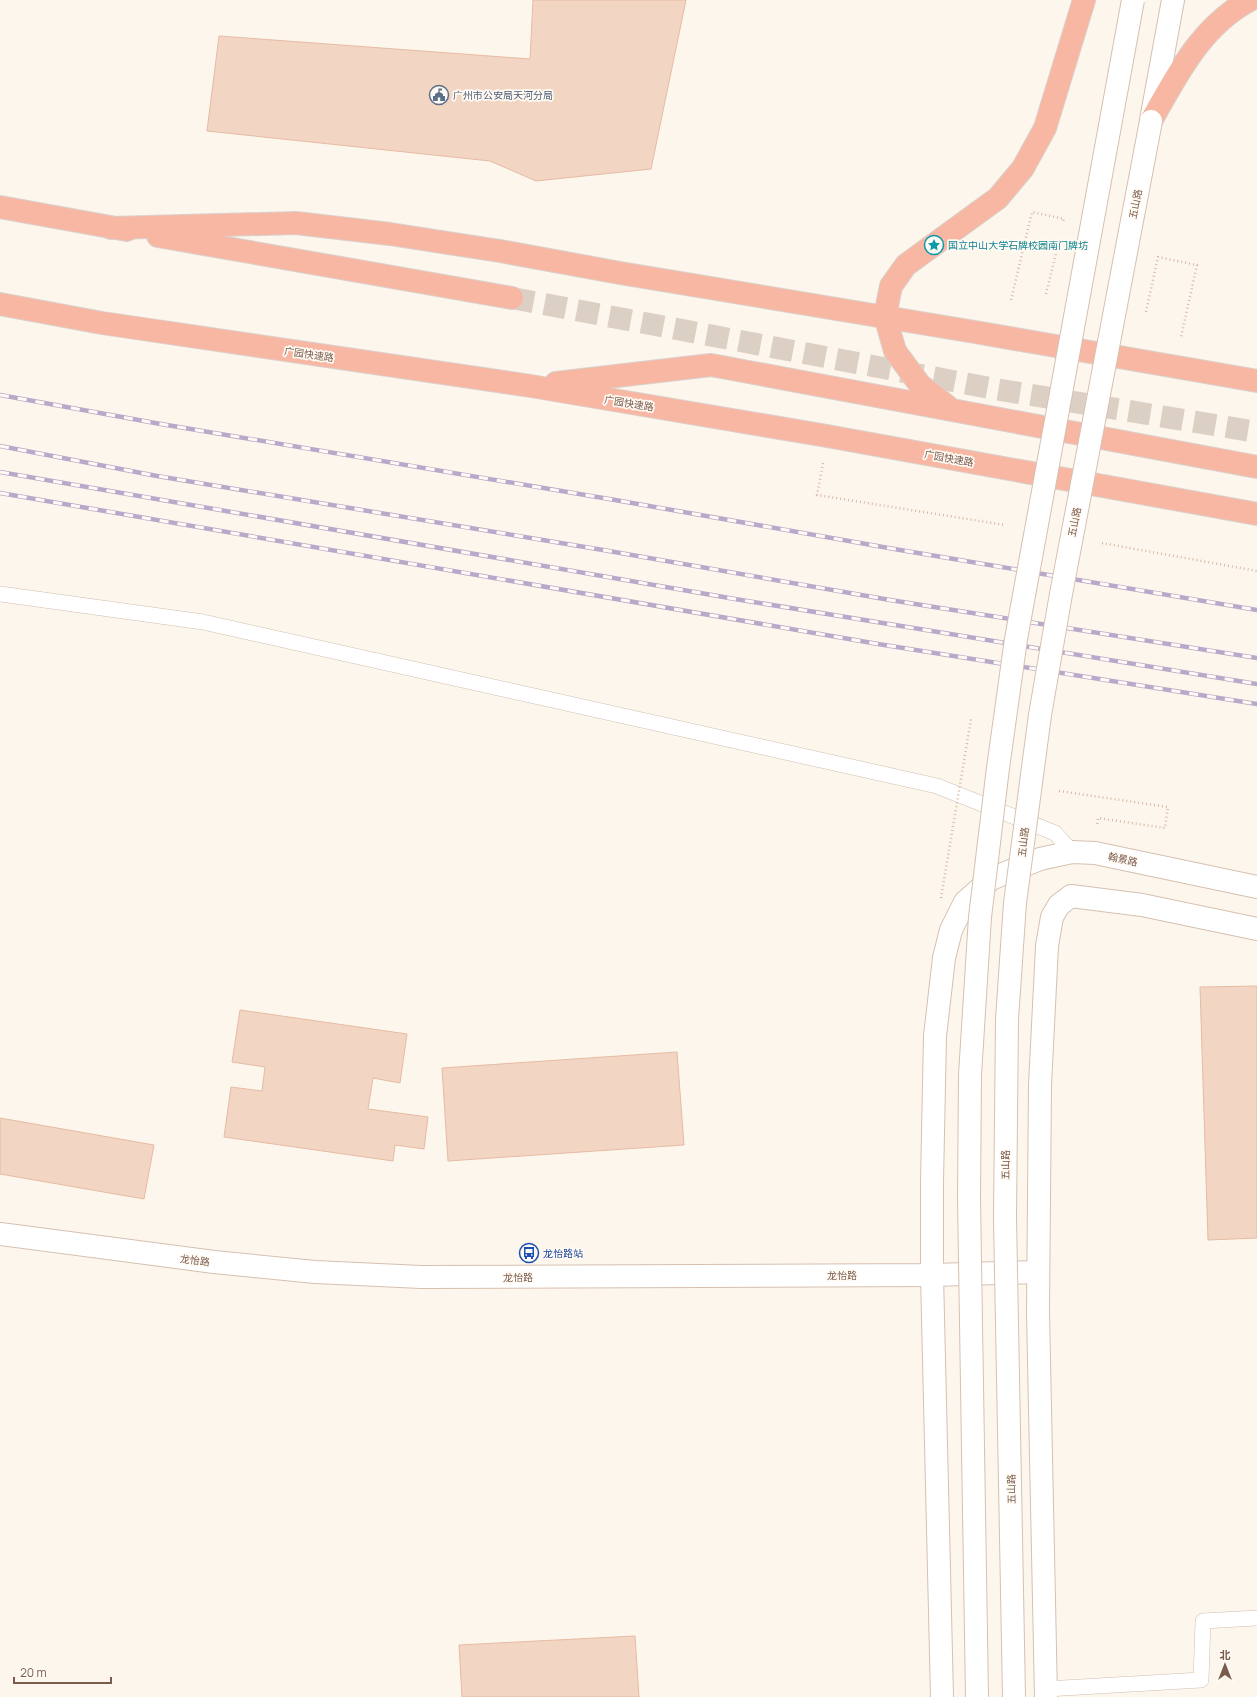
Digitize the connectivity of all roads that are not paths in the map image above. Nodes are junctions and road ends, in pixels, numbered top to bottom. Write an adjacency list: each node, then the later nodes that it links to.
1 (1084, 0): 10 (highway)
2 (1133, 0): 26 (main road, bridge)
3 (1173, 0): 5 (main road, 五山路)
4 (1250, 0): 5 (highway)
5 (1151, 121): 27 (main road, 五山路, bridge)
6 (0, 207): 7 (highway)
7 (111, 228): 8 (highway); 10 (highway)
8 (512, 298)
9 (0, 304): 12 (highway, 广园快速路)
10 (885, 316): 11 (highway); 13 (highway)
11 (1257, 381)
12 (531, 386): 13 (highway); 15 (highway, 广园快速路)
13 (950, 409): 14 (highway)
14 (1257, 467)
15 (1257, 514)
16 (0, 594): 17 (lane)
17 (1072, 852): 18 (main road, 翰景路); 22 (main road, 翰景路)
18 (1257, 887)
19 (1257, 929): 21 (main road)
20 (0, 1234): 22 (main road, 龙怡路)
21 (1038, 1272): 22 (main road, 龙怡路); 24 (main road)
22 (932, 1275): 25 (main road, 翰景路)
23 (1257, 1618): 24 (lane)
24 (1046, 1693)
25 (942, 1697)
26 (977, 1697)
27 (1014, 1697)

